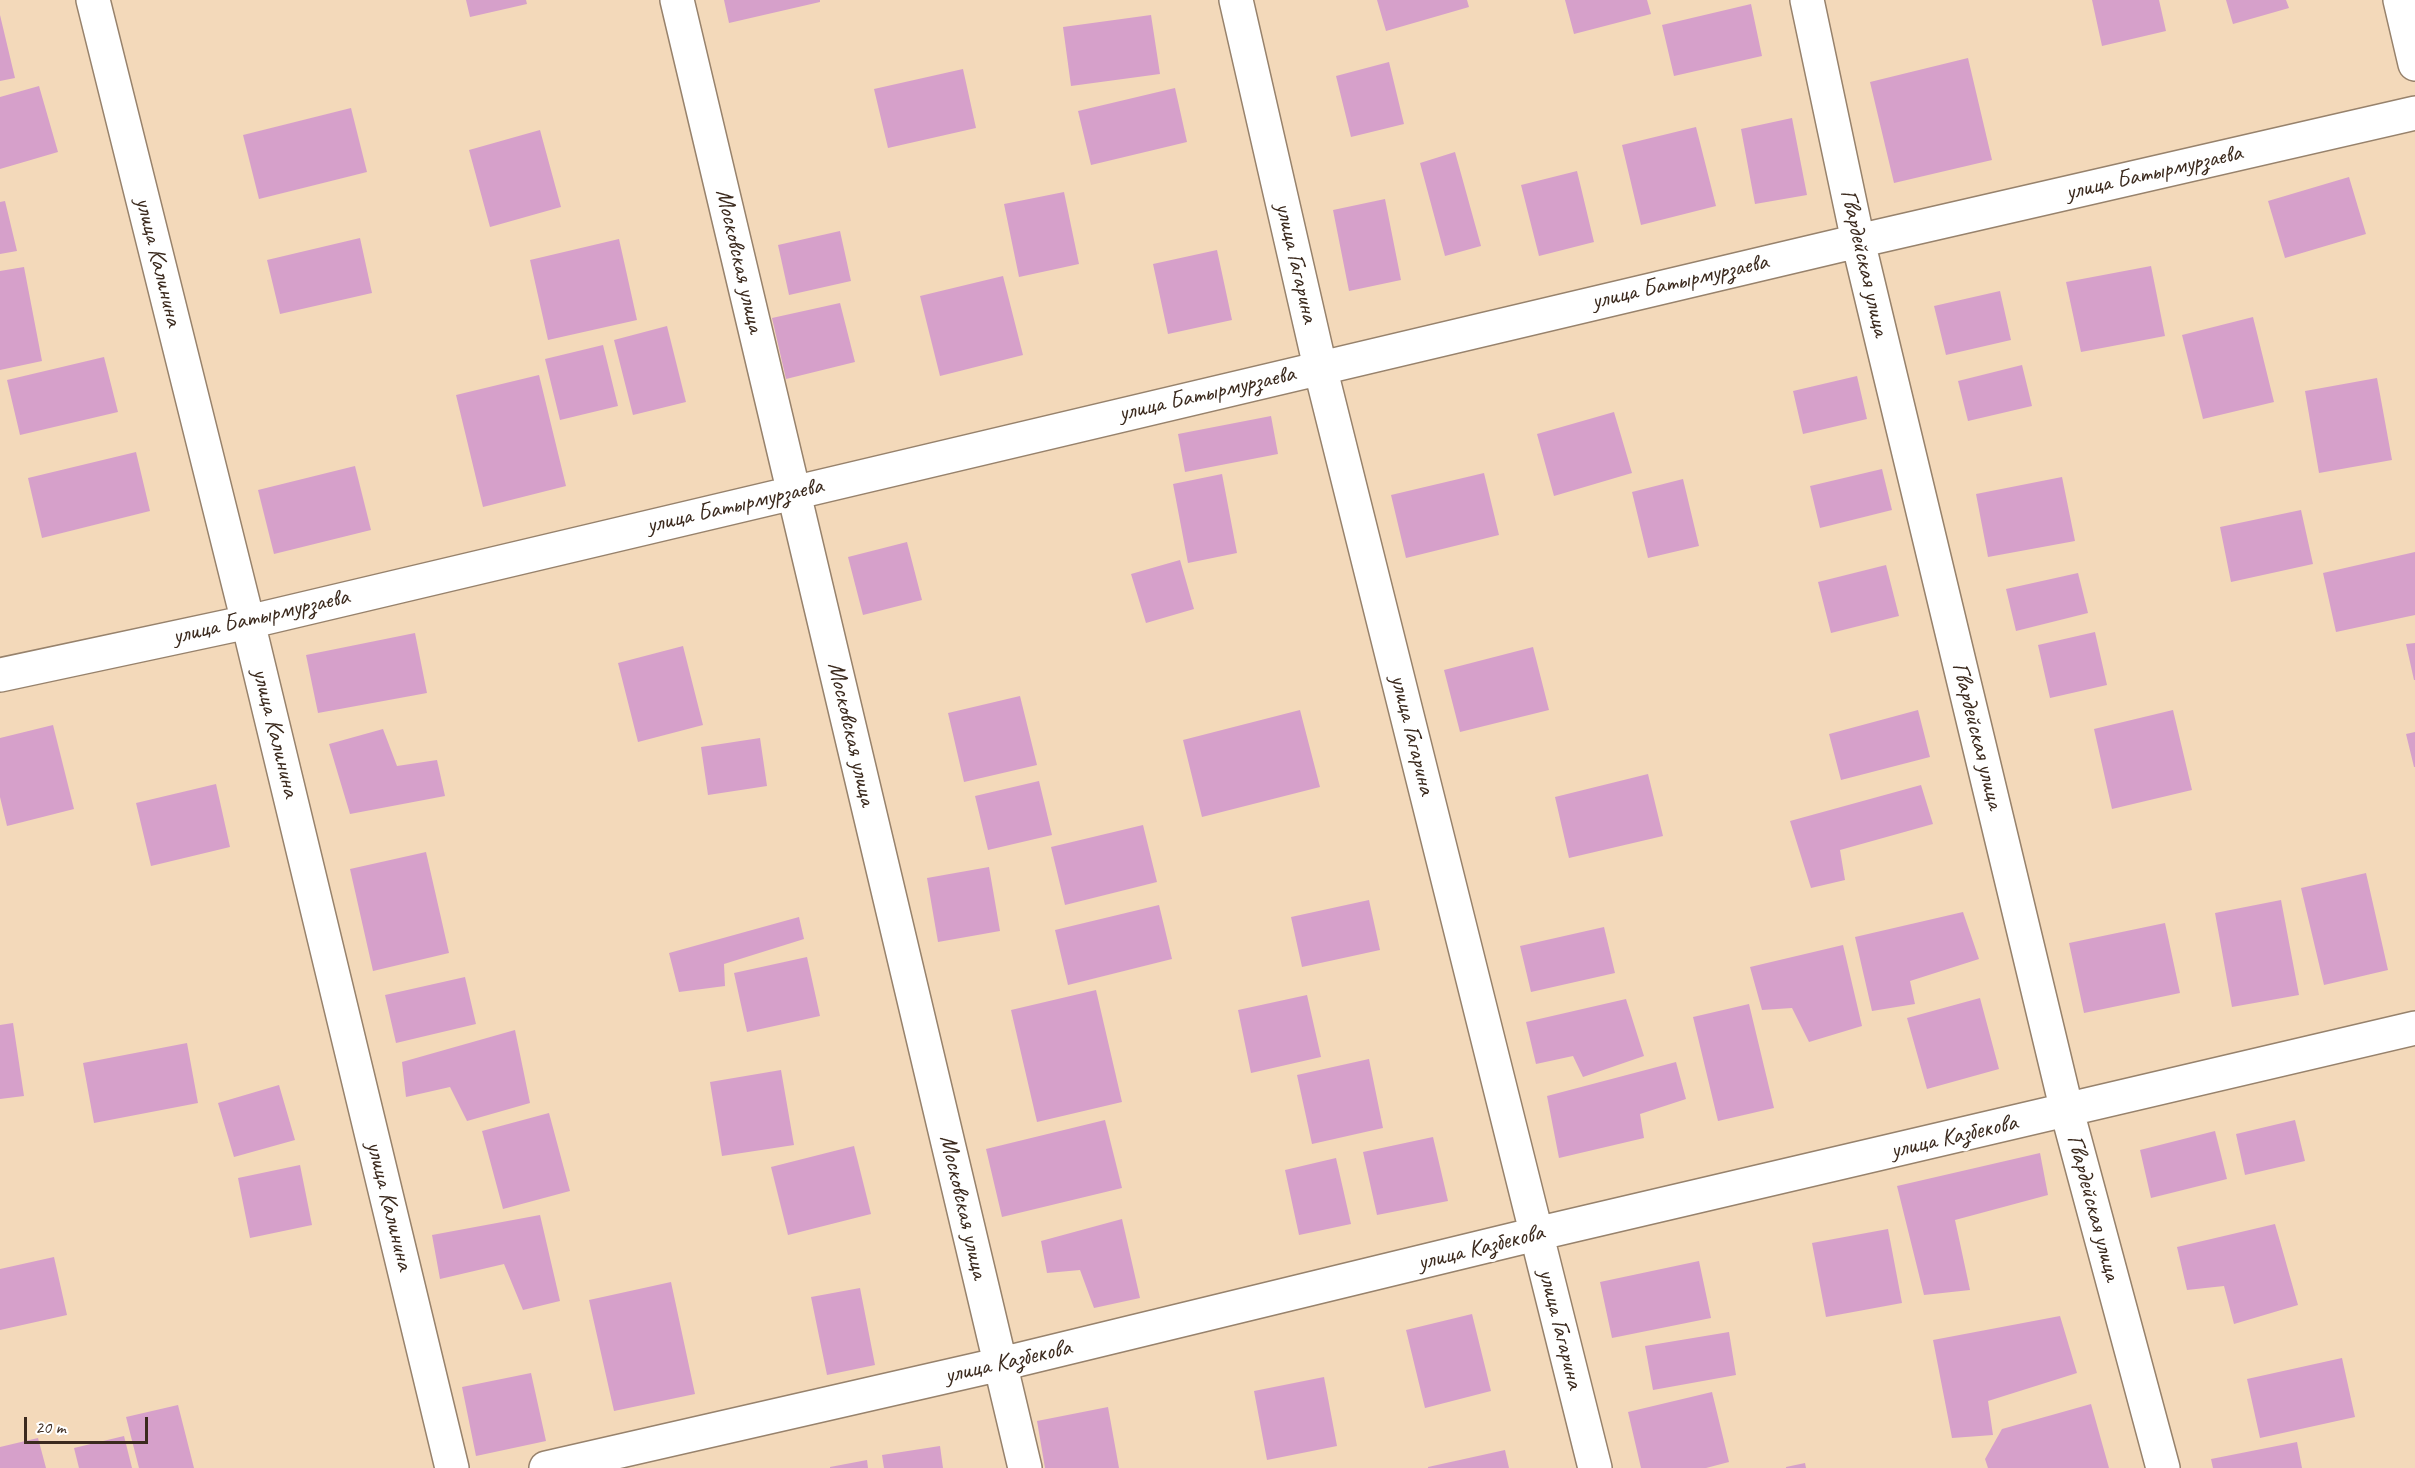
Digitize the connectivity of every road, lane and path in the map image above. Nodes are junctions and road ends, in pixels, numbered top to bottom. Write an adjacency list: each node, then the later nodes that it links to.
1 (93, 0): 11 (street, улица Калинина)
2 (677, 0): 10 (street, Московская улица)
3 (1236, 0): 9 (street, улица Гагарина)
4 (1807, 0): 8 (street, Гвардейская улица)
5 (2400, 0): 6 (street)
6 (2415, 64)
7 (2415, 114): 8 (street, улица Батырмурзаева)
8 (1858, 241): 9 (street, улица Батырмурзаева); 14 (street, Гвардейская улица)
9 (1320, 367): 10 (street, улица Батырмурзаева); 15 (street, улица Гагарина)
10 (794, 492): 11 (street, улица Батырмурзаева); 16 (street, Московская улица)
11 (248, 622): 12 (street, улица Батырмурзаева); 17 (street, улица Калинина)
12 (0, 675)
13 (2415, 1028): 14 (street, улица Казбекова)
14 (2067, 1111): 15 (street, улица Казбекова); 21 (street, Гвардейская улица)
15 (1536, 1234): 16 (street, улица Казбекова); 20 (street, улица Гагарина)
16 (1001, 1364): 18 (street, улица Казбекова); 19 (street, Московская улица)
17 (452, 1468)
18 (546, 1468)
19 (1025, 1468)
20 (1595, 1468)
21 (2163, 1468)

